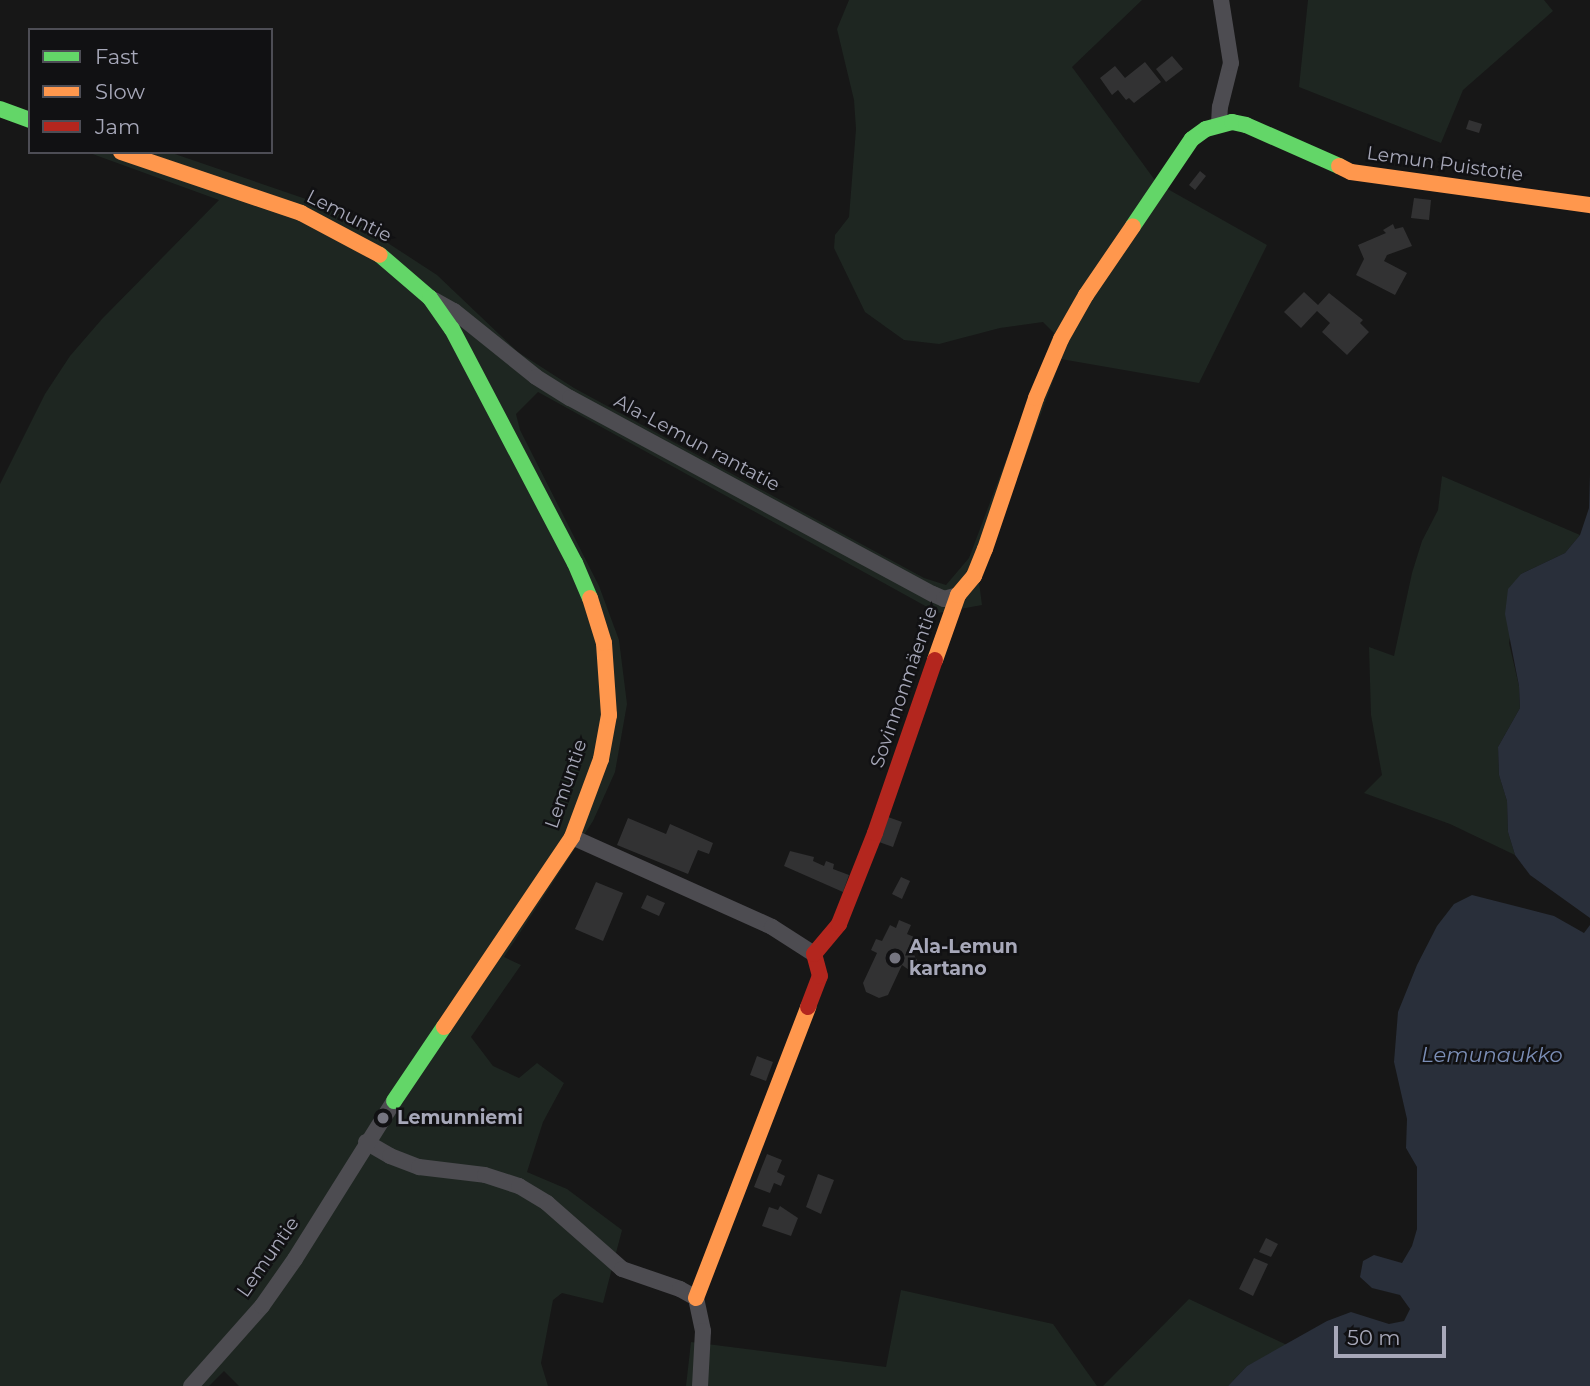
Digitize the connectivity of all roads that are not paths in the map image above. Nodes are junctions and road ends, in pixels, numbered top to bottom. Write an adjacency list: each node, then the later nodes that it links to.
1 (1221, 0): 4 (street)
2 (0, 109): 3 (street)
3 (28, 119)
4 (1219, 124): 6 (street, Lemun Puistotie); 8 (street, Sovinnonmäentie)
5 (127, 154): 7 (street, Lemuntie)
6 (1590, 205)
7 (429, 298): 8 (street, Ala-Lemun rantatie); 9 (street, Lemuntie)
8 (958, 595): 10 (street, Sovinnonmäentie)
9 (572, 836): 10 (street); 11 (street, Lemuntie)
10 (814, 954): 12 (street)
11 (366, 1142): 12 (street); 13 (street, Lemuntie)
12 (696, 1298): 14 (street)
13 (191, 1386)
14 (699, 1386)

